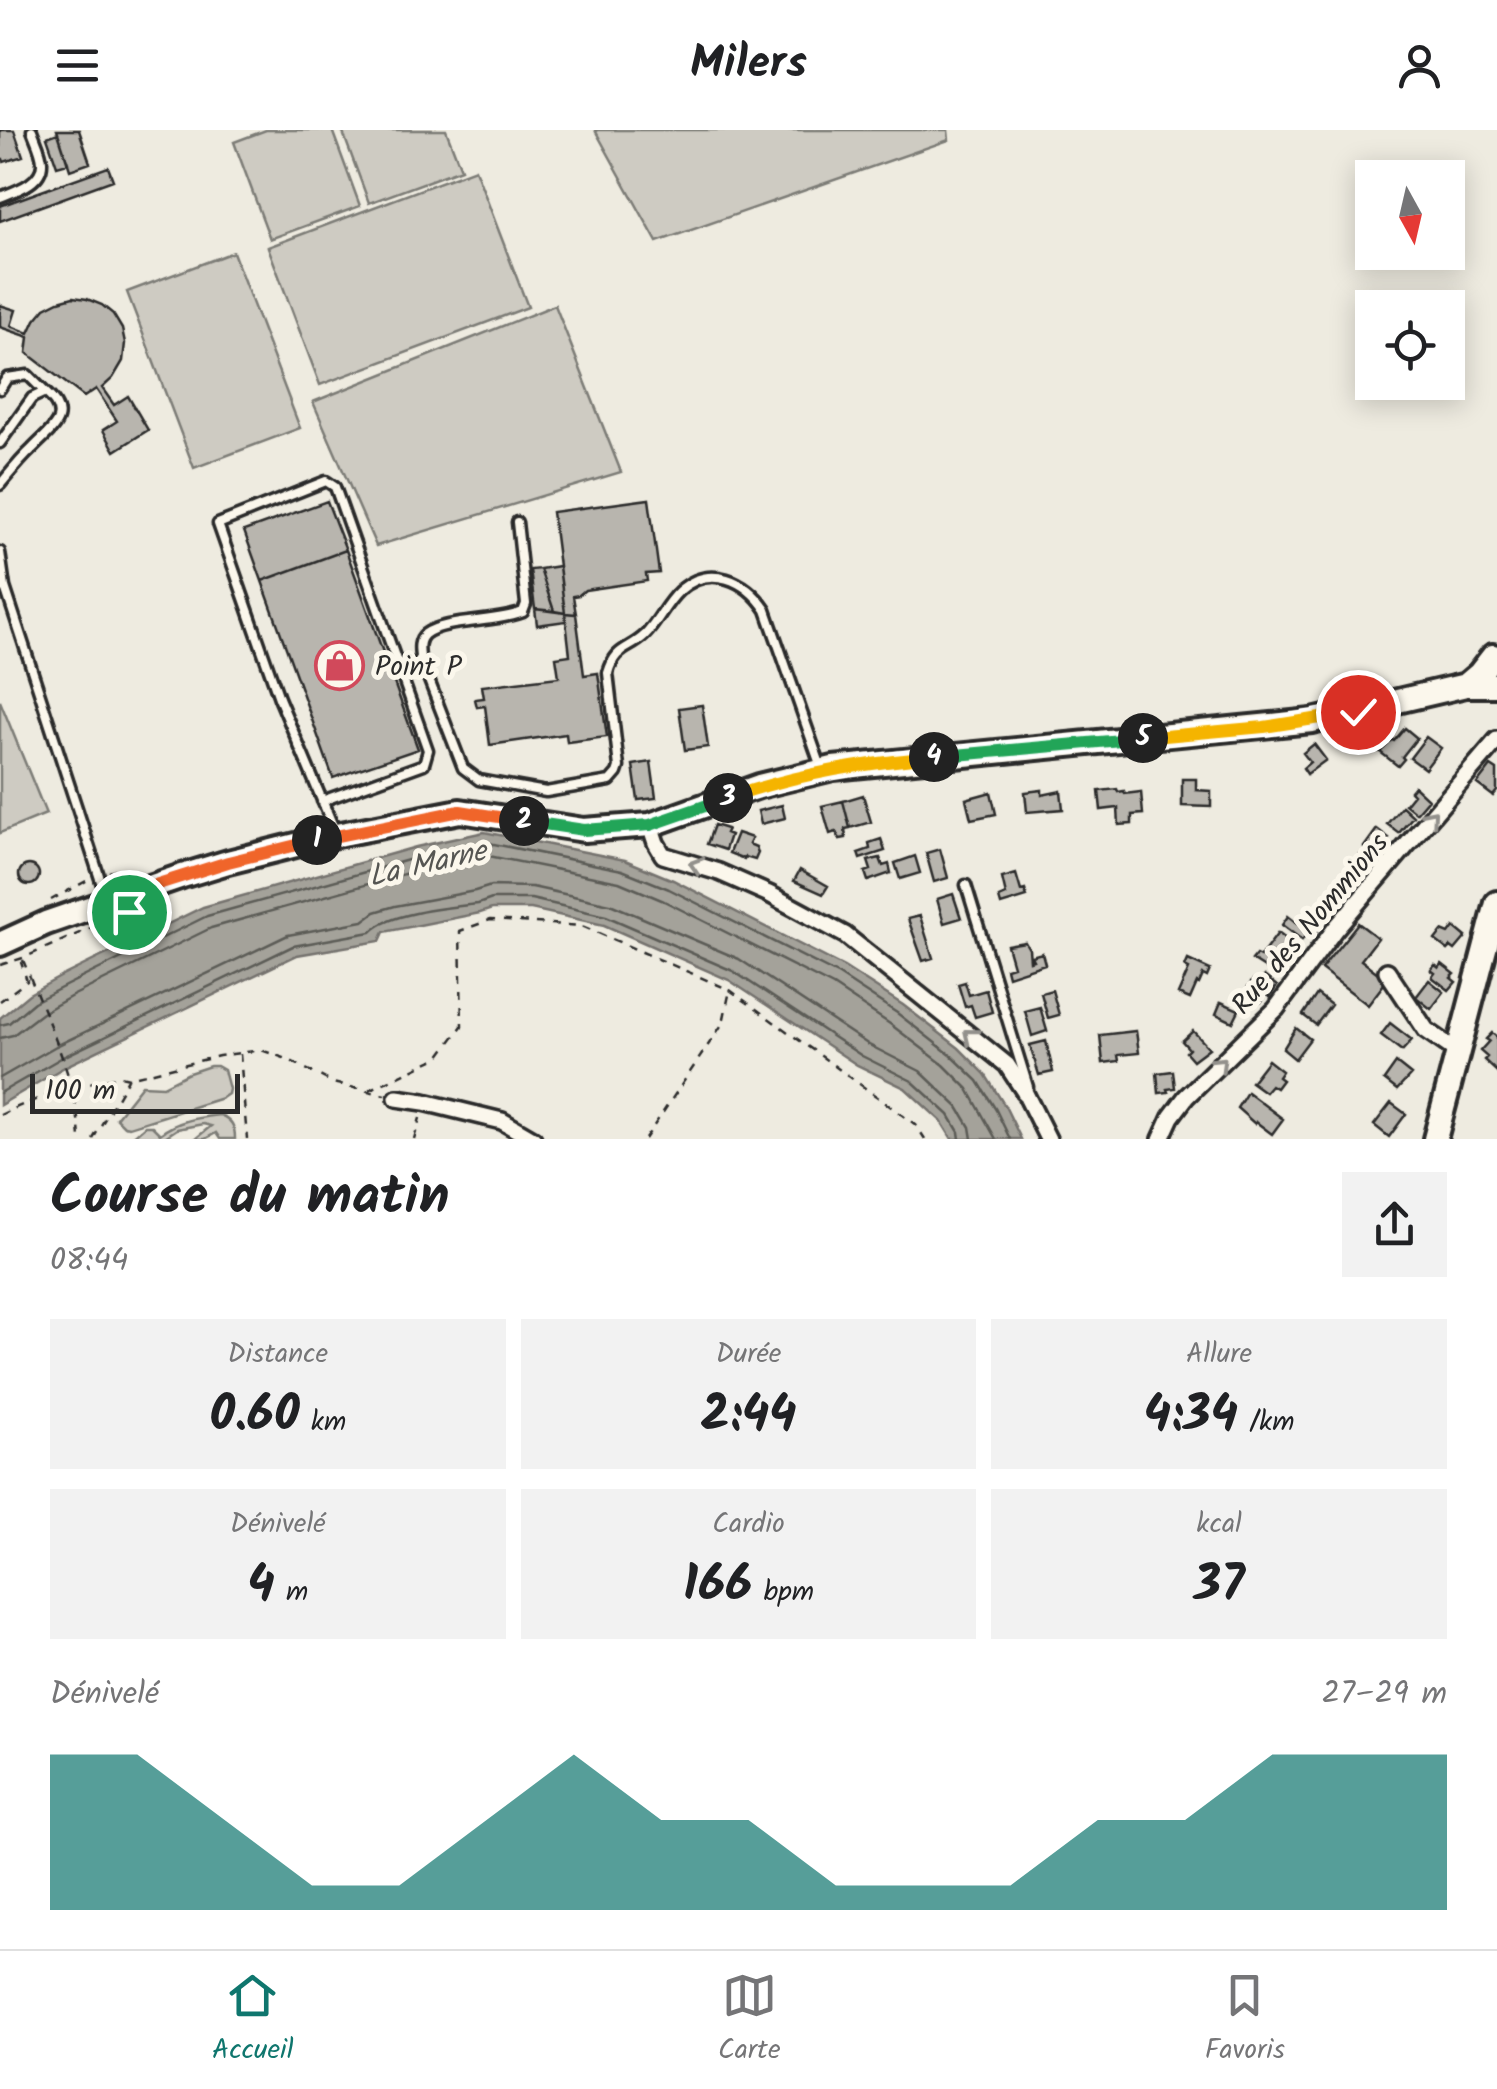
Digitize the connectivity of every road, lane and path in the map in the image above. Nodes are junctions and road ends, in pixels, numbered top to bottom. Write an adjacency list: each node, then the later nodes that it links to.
1 (32, 130): 2 (lane)
2 (0, 197)
3 (0, 389): 4 (lane)
4 (45, 392): 5 (lane); 6 (lane)
5 (0, 444)
6 (0, 485)
7 (517, 522): 14 (lane)
8 (0, 552): 9 (lane)
9 (3, 588): 18 (lane)
10 (1496, 655): 12 (street)
11 (1497, 685): 12 (street)
12 (1466, 686): 14 (street)
13 (1497, 740): 47 (street, Rue des Nommions, one-way to 13)
14 (823, 771): 16 (street)
15 (322, 801): 15 (lane); 17 (lane)
16 (650, 825): 17 (street); 38 (street, one-way to 16)
17 (336, 835): 20 (street)
18 (100, 874): 20 (path); 21 (path); 22 (lane)
19 (966, 885): 38 (lane)
20 (144, 889): 22 (street)
21 (53, 900)
22 (108, 901): 25 (street)
23 (1497, 904): 32 (street)
24 (94, 927): 26 (path)
25 (0, 944)
26 (21, 959): 27 (path); 30 (path); 39 (path, bridge)
27 (0, 965)
28 (1387, 971): 32 (street)
29 (730, 990): 34 (path); 44 (path); 45 (path)
30 (0, 1001)
31 (240, 1052): 33 (path); 34 (path); 41 (path)
32 (1458, 1052): 48 (street)
33 (129, 1078): 37 (path); 40 (path)
34 (369, 1090): 35 (path)
35 (397, 1098): 36 (street)
36 (424, 1102): 42 (path); 43 (street)
37 (0, 1115)
38 (1036, 1116): 46 (street)
39 (80, 1139)
40 (93, 1139)
41 (247, 1139)
42 (414, 1139)
43 (533, 1139)
44 (646, 1139)
45 (926, 1139)
46 (1048, 1139)
47 (1162, 1139)
48 (1435, 1139)

